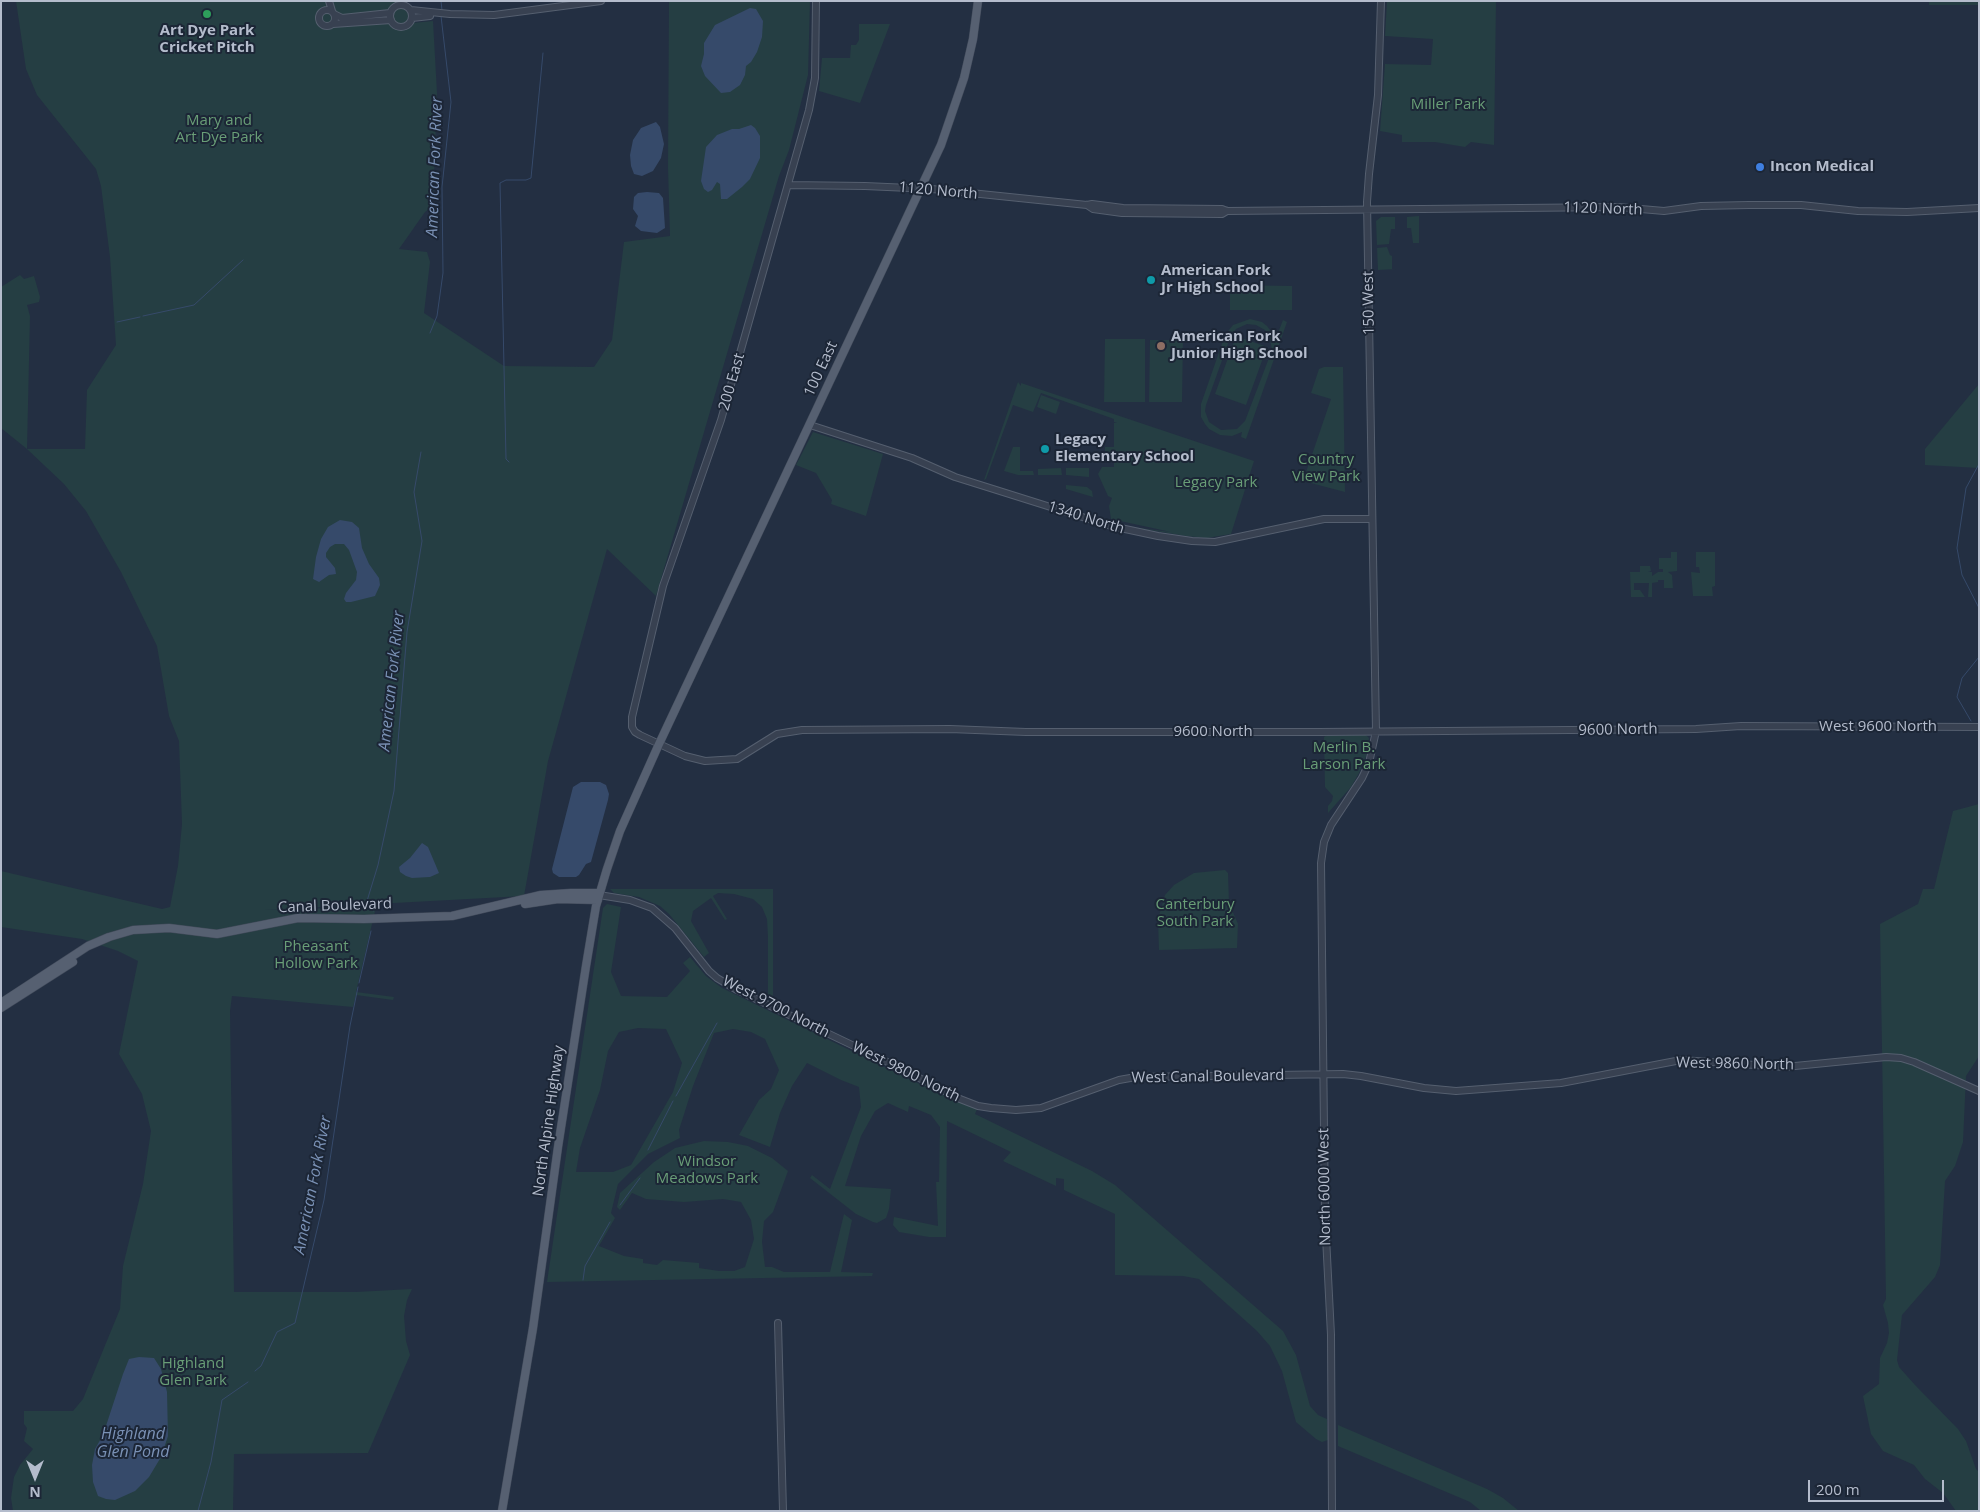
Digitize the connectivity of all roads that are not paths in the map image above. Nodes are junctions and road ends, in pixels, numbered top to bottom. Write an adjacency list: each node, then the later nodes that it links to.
1 (324, 1): 8 (street)
2 (329, 1): 9 (street)
3 (601, 1): 11 (street)
4 (816, 1): 15 (street, 200 East)
5 (978, 1): 16 (main road, 100 East)
6 (1382, 1): 18 (street, 150 West)
7 (411, 10): 10 (street); 11 (street); 12 (street)
8 (322, 11): 9 (street); 14 (street)
9 (333, 12): 10 (street); 14 (street)
10 (390, 13): 13 (street)
11 (433, 14): 12 (street)
12 (412, 18): 13 (street)
13 (391, 20): 14 (street)
14 (333, 24)
15 (788, 185): 16 (street, 1120 North); 24 (street, 200 East)
16 (921, 189): 18 (street, 1120 North); 19 (main road, 100 East)
17 (1979, 208): 18 (street, 1120 North)
18 (1368, 210): 20 (street, 150 West)
19 (810, 425): 20 (street, 1340 North); 24 (main road, 100 East)
20 (1372, 518): 23 (street, 150 West)
21 (1778, 726): 22 (street, West 9600 North); 23 (street, 9600 North)
22 (1979, 727)
23 (1376, 731): 24 (street, 9600 North); 29 (street, North 6000 West)
24 (660, 742): 25 (main road, North Alpine Highway)
25 (598, 896): 26 (main road, Canal Boulevard); 27 (main road, Canal Boulevard); 28 (street, West 9700 North); 33 (main road, North Alpine Highway)
26 (1, 1002)
27 (1, 1008)
28 (835, 1037): 31 (street, West 9800 North)
29 (1323, 1074): 30 (street, West 9860 North); 31 (street, West Canal Boulevard); 35 (street, North 6000 West)
30 (1979, 1091)
31 (978, 1106)
32 (778, 1323): 34 (street)
33 (502, 1511)
34 (783, 1511)
35 (1332, 1511)

